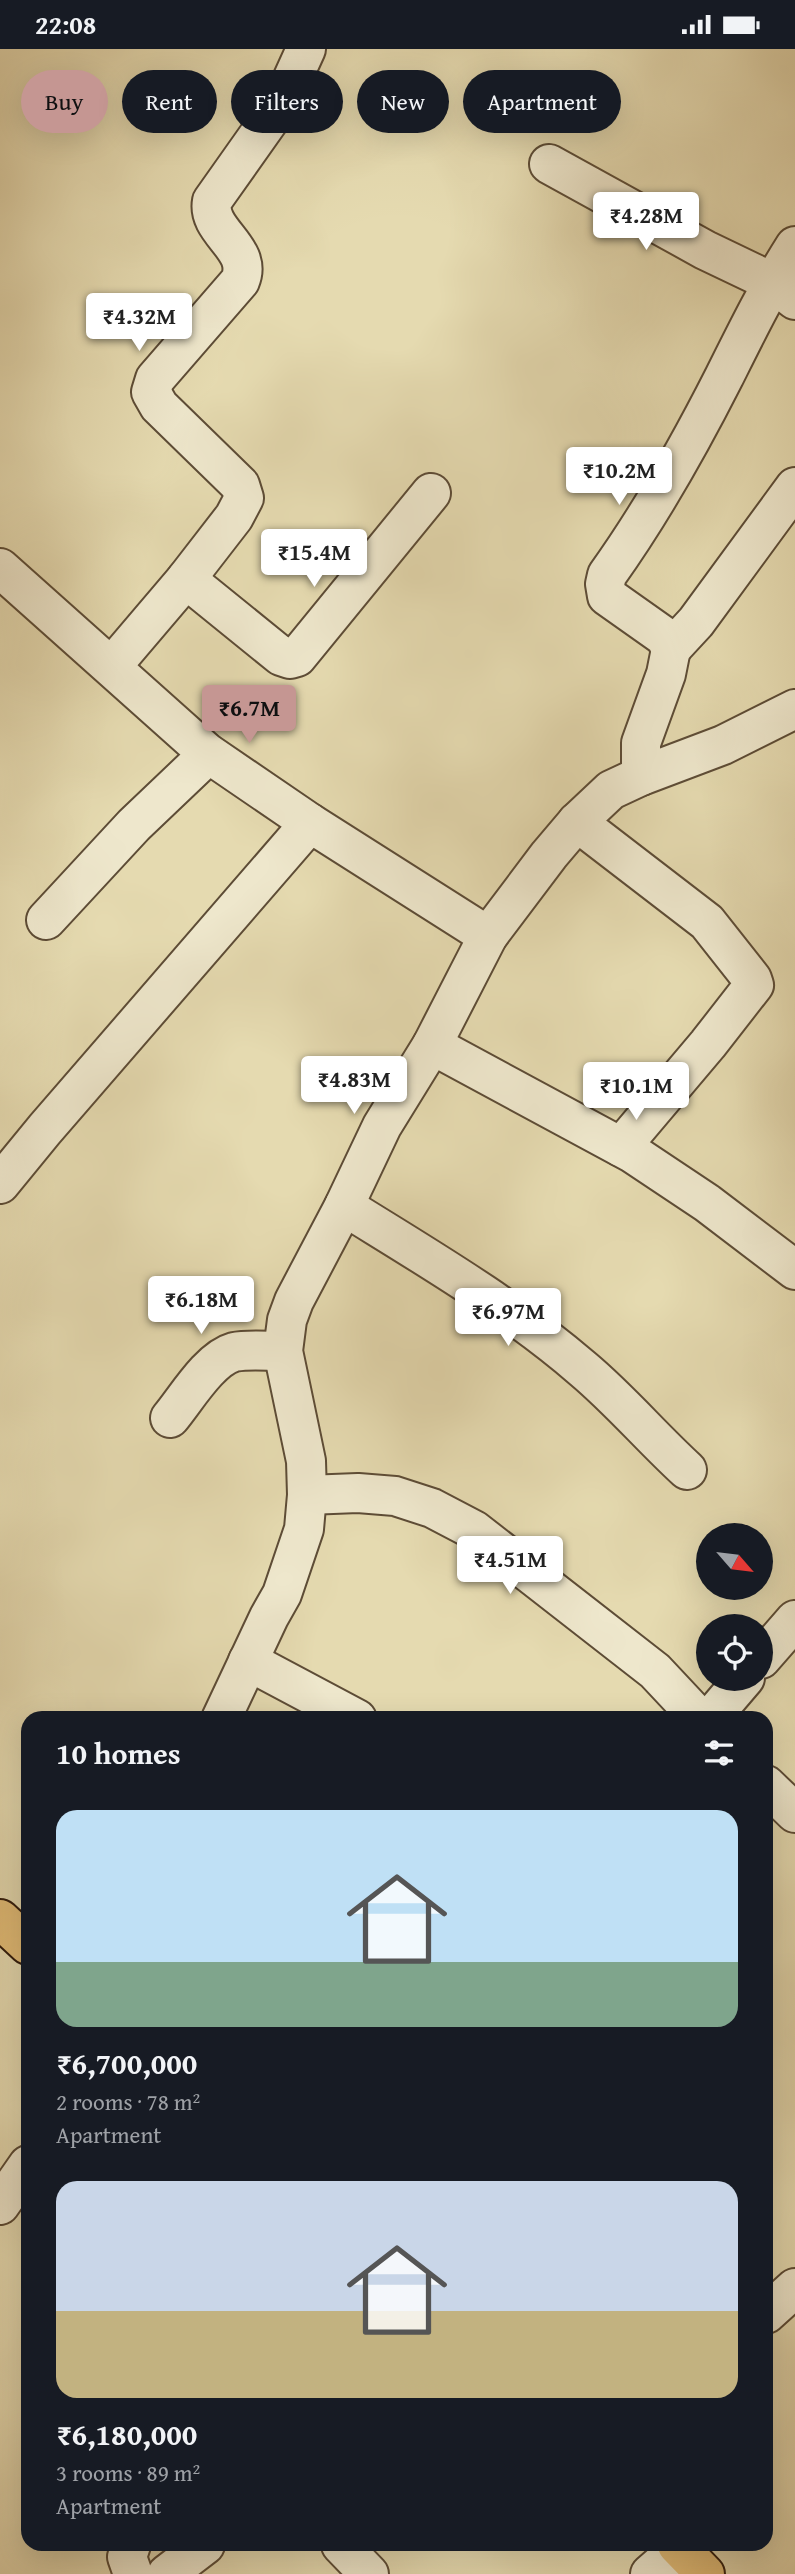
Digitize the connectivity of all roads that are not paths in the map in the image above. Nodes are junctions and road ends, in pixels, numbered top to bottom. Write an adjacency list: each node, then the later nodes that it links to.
1 (306, 49): 8 (street)
2 (549, 165): 4 (street)
3 (795, 246): 4 (street)
4 (783, 291): 9 (street)
5 (795, 487): 9 (street)
6 (431, 493): 8 (street)
7 (0, 568): 10 (street)
8 (186, 579): 10 (street)
9 (671, 649): 13 (street)
10 (112, 666): 12 (street)
11 (795, 709): 13 (street)
12 (206, 752): 15 (street); 16 (street)
13 (641, 776): 14 (street)
14 (577, 822): 17 (street); 19 (street)
15 (310, 823): 17 (street); 20 (street)
16 (46, 920)
17 (488, 936): 18 (street)
18 (432, 1045): 19 (street); 21 (street)
19 (621, 1147): 22 (street)
20 (0, 1184)
21 (344, 1206): 23 (street); 25 (street)
22 (795, 1270)
23 (283, 1351): 24 (street); 26 (street)
24 (170, 1418)
25 (687, 1470)
26 (307, 1495): 29 (street); 33 (street)
27 (795, 1620): 28 (street)
28 (773, 1645)
29 (248, 1661): 31 (street); 32 (street)
30 (734, 1691): 34 (street)
31 (225, 1711)
32 (342, 1711)
33 (692, 1711)
34 (717, 1711)
35 (773, 1792): 36 (street)
36 (795, 1813)
37 (0, 1919): 38 (main road)
38 (21, 1938)
39 (21, 2175): 40 (street)
40 (0, 2205)
41 (795, 2288): 42 (street)
42 (773, 2308)
43 (129, 2551): 47 (street)
44 (197, 2551): 48 (street)
45 (347, 2551): 49 (street)
46 (688, 2555): 50 (street)
47 (132, 2574)
48 (167, 2574)
49 (369, 2574)
50 (650, 2574)

